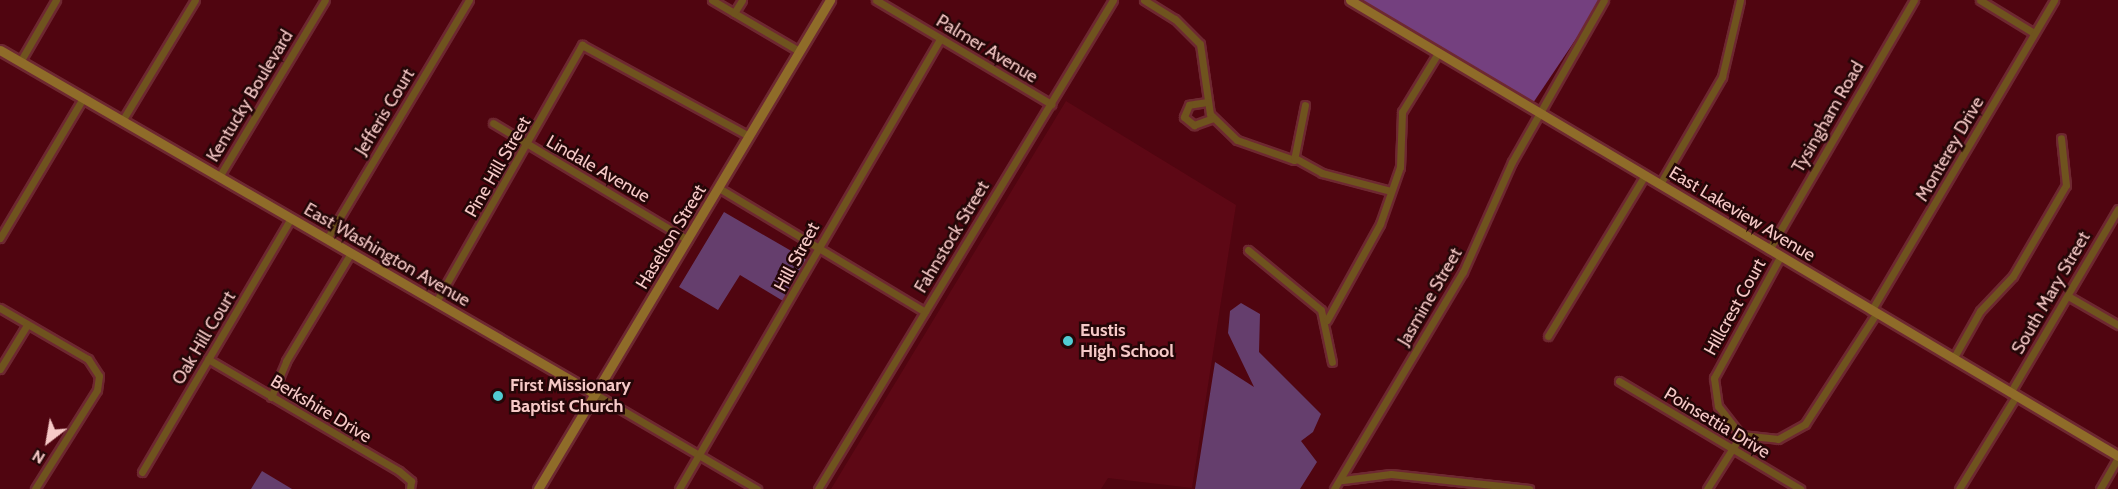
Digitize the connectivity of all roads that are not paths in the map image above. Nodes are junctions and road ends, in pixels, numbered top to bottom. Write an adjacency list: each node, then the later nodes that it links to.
1 (56, 0): 23 (street)
2 (195, 0): 30 (street)
3 (325, 0): 37 (street, Kentucky Boulevard)
4 (469, 0): 44 (street, Jefferis Court)
5 (712, 0): 17 (street)
6 (742, 0): 17 (street)
7 (830, 0): 21 (street, Haselton Street)
8 (876, 0): 19 (street, Palmer Avenue)
9 (1113, 0): 26 (street, Fahnstock Street)
10 (1144, 0): 25 (street)
11 (1350, 0): 22 (street, East Lakeview Avenue)
12 (1604, 0): 28 (street, Jasmine Street)
13 (1740, 0): 38 (street)
14 (1914, 0): 48 (street, Tysingham Road)
15 (1980, 0): 18 (street)
16 (2054, 0): 18 (street, Monterey Drive)
17 (734, 13): 21 (street)
18 (2034, 33): 55 (street, Monterey Drive)
19 (940, 39): 26 (street, Palmer Avenue); 46 (street, Hill Street)
20 (0, 50): 23 (street, East Washington Avenue)
21 (800, 51): 32 (street, Haselton Street)
22 (1438, 53): 28 (street, East Lakeview Avenue); 40 (street)
23 (20, 62): 24 (street, East Washington Avenue)
24 (83, 98): 30 (street, East Washington Avenue); 43 (street)
25 (1207, 102): 29 (street); 29 (street)
26 (1051, 104): 54 (street, Fahnstock Street)
27 (1305, 105): 35 (street)
28 (1539, 111): 36 (street, East Lakeview Avenue); 73 (street, Jasmine Street)
29 (1213, 118): 35 (street)
30 (122, 121): 37 (street, East Washington Avenue)
31 (493, 123): 34 (street, Lindale Avenue)
32 (750, 136): 34 (street, Pine Hill Street); 39 (street, Haselton Street)
33 (2061, 138): 61 (street)
34 (528, 146): 45 (street, Lindale Avenue); 52 (street, Pine Hill Street)
35 (1295, 158): 40 (street)
36 (1645, 175): 38 (street, East Lakeview Avenue); 59 (street)
37 (219, 177): 42 (street, East Washington Avenue)
38 (1660, 184): 48 (street, East Lakeview Avenue)
39 (719, 188): 45 (street, Haselton Street); 46 (street)
40 (1391, 190): 56 (street)
41 (2118, 209): 51 (street, South Mary Street)
42 (291, 218): 44 (street, East Washington Avenue); 60 (street, Oak Hill Court)
43 (0, 238)
44 (327, 239): 49 (street, East Washington Avenue)
45 (688, 240): 65 (street, Haselton Street)
46 (818, 249): 54 (street); 70 (street, Hill Street)
47 (1248, 250): 56 (street)
48 (1769, 250): 50 (street, East Lakeview Avenue)
49 (351, 253): 52 (street, East Washington Avenue); 67 (street)
50 (1780, 256): 55 (street, East Lakeview Avenue); 68 (street, Hillcrest Court)
51 (2068, 297): 58 (street); 66 (street, South Mary Street)
52 (436, 302): 65 (street, East Washington Avenue)
53 (0, 308): 57 (street)
54 (925, 312): 79 (street, Fahnstock Street)
55 (1874, 312): 61 (street, East Lakeview Avenue); 68 (street)
56 (1327, 320): 62 (street)
57 (27, 325): 63 (street); 74 (street)
58 (2118, 325)
59 (1548, 336)
60 (208, 359): 67 (street, Berkshire Drive); 72 (street, Oak Hill Court)
61 (1953, 359): 66 (street, East Lakeview Avenue)
62 (1332, 362)
63 (0, 369)
64 (1619, 381): 69 (street, Poinsettia Drive)
65 (595, 394): 70 (street, East Washington Avenue); 76 (street, Haselton Street)
66 (2013, 394): 71 (street, East Lakeview Avenue); 84 (street, South Mary Street)
67 (271, 397): 75 (street, Berkshire Drive)
68 (1741, 435): 69 (street)
69 (1731, 448): 82 (street); 83 (street, Poinsettia Drive)
70 (699, 454): 77 (street, Hill Street); 78 (street, East Washington Avenue)
71 (2118, 457): 85 (street)
72 (142, 472)
73 (1343, 480): 80 (street, Jasmine Street); 81 (street)
74 (35, 489)
75 (410, 489)
76 (538, 489)
77 (678, 489)
78 (757, 489)
79 (818, 489)
80 (1334, 489)
81 (1529, 489)
82 (1707, 489)
83 (1800, 489)
84 (1959, 489)
85 (2100, 489)

